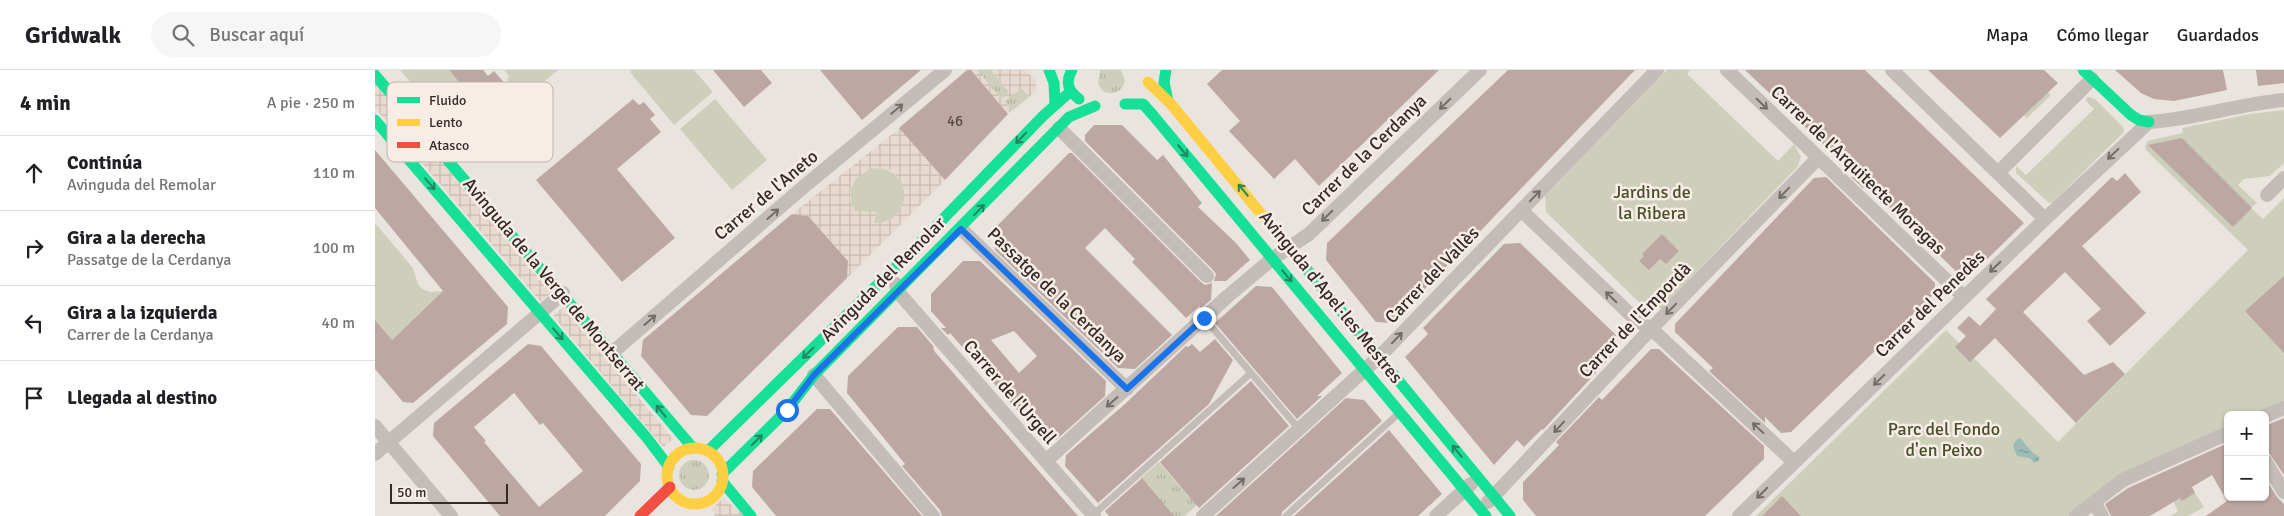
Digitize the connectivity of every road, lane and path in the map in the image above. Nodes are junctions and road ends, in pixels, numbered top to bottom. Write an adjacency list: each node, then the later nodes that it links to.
1 (945, 70): 43 (street, Carrer de l'Aneto, one-way to 1)
2 (1049, 70): 17 (street)
3 (1055, 70): 13 (street)
4 (1072, 70): 13 (street)
5 (1166, 70): 16 (street)
6 (1480, 70): 33 (street, Carrer de la Cerdanya, one-way to 33)
7 (1657, 70): 30 (street, Carrer del Vallès, one-way to 7)
8 (1727, 70): 24 (street, Carrer de l'Arquitecte Moragas, one-way to 24)
9 (1891, 70): 27 (street)
10 (1148, 74): 16 (street, Avinguda d'Apel·les Mestres); 19 (street)
11 (2088, 74): 21 (street); 27 (street)
12 (375, 75): 14 (street, Avinguda de la Verge de Montserrat)
13 (1069, 88): 17 (street, Avinguda del Remolar); 18 (street, Avinguda del Remolar)
14 (387, 89)
15 (2284, 100): 21 (street)
16 (1168, 101): 33 (street, Avinguda d'Apel·les Mestres, one-way to 16)
17 (1055, 104): 34 (street, Avinguda del Remolar, one-way to 34)
18 (1095, 106): 19 (street, Avinguda del Remolar); 22 (street, Avinguda del Remolar)
19 (1116, 106): 35 (street, Avinguda d'Apel·les Mestres, one-way to 35)
20 (375, 120): 23 (street, Avinguda de la Verge de Montserrat, one-way to 23)
21 (2149, 122): 31 (street, Carrer del Penedès, one-way to 31)
22 (1059, 128): 32 (street, Avinguda del Remolar, one-way to 22); 36 (street)
23 (387, 134)
24 (1818, 158): 39 (street, Carrer de l'Arquitecte Moragas); 42 (street, Carrer de l'Empordà, one-way to 42)
25 (411, 162): 40 (street, Avinguda de la Verge de Montserrat, one-way to 40)
26 (450, 162): 38 (street, Avinguda de la Verge de Montserrat)
27 (1998, 173): 31 (street)
28 (2284, 178): 29 (street)
29 (2267, 195)
30 (1521, 210): 42 (street, one-way to 30); 44 (street, Carrer del Vallès, one-way to 30)
31 (2045, 219): 39 (street, Carrer del Penedès, one-way to 39)
32 (961, 229): 37 (street, Avinguda del Remolar); 48 (street, Passatge de la Cerdanya)
33 (1290, 248): 35 (street, Carrer de la Cerdanya); 44 (street, Avinguda d'Apel·les Mestres)
34 (911, 252): 37 (street); 57 (street, Avinguda del Remolar, one-way to 57)
35 (1272, 259): 41 (street, Carrer de la Cerdanya); 45 (street, Avinguda d'Apel·les Mestres, one-way to 45)
36 (1207, 276)
37 (898, 292): 47 (street, Avinguda del Remolar); 59 (street, Carrer de l'Urgell)
38 (563, 293): 40 (street); 43 (street, Avinguda de la Verge de Montserrat)
39 (1964, 297): 60 (street, Carrer del Penedès, one-way to 60)
40 (541, 313): 55 (street); 61 (street, Avinguda de la Verge de Montserrat, one-way to 61)
41 (1204, 318): 46 (lane); 48 (street, Carrer de la Cerdanya)
42 (1650, 330): 60 (street, one-way to 42); 68 (street, Carrer de l'Empordà, one-way to 68)
43 (613, 352): 56 (street, Avinguda de la Verge de Montserrat, one-way to 43)
44 (1379, 356): 45 (street, Carrer del Vallès); 64 (street, Avinguda d'Apel·les Mestres, one-way to 44)
45 (1365, 369): 50 (street, Avinguda d'Apel·les Mestres); 53 (street, Carrer del Vallès)
46 (1251, 373): 53 (lane); 78 (lane)
47 (814, 375): 63 (street, Avinguda del Remolar, one-way to 47); 77 (street)
48 (1127, 389): 59 (street, Carrer de la Cerdanya, one-way to 59)
49 (2284, 408): 51 (street)
50 (1400, 412): 66 (street, Avinguda d'Apel·les Mestres); 80 (lane)
51 (2269, 414)
52 (375, 426): 55 (street)
53 (1299, 429): 79 (street, Carrer del Vallès, one-way to 53)
54 (2224, 435): 69 (street)
55 (389, 443): 58 (street); 74 (street)
56 (693, 448): 57 (street); 61 (street)
57 (708, 451): 63 (street)
58 (375, 454)
59 (1046, 461): 78 (street, Carrer de l'Urgell)
60 (1794, 462): 83 (street, Carrer del Penedès, one-way to 83)
61 (669, 467): 65 (street)
62 (2269, 468): 67 (street)
63 (722, 477): 70 (street); 76 (street)
64 (1478, 478): 66 (street); 68 (street, Avinguda d'Apel·les Mestres)
65 (670, 487): 70 (street); 75 (street)
66 (1464, 491): 71 (street, Avinguda d'Apel·les Mestres); 81 (street)
67 (2284, 492)
68 (1494, 496): 71 (street, Carrer de l'Empordà); 82 (street, Avinguda d'Apel·les Mestres)
69 (2094, 502): 84 (street); 85 (street)
70 (694, 503): 72 (street); 73 (street)
71 (1483, 512)
72 (704, 513)
73 (682, 514)
74 (451, 516)
75 (641, 516)
76 (751, 516)
77 (933, 516)
78 (1094, 516)
79 (1203, 516)
80 (1286, 516)
81 (1436, 516)
82 (1510, 516)
83 (1739, 516)
84 (2076, 516)
85 (2102, 516)

